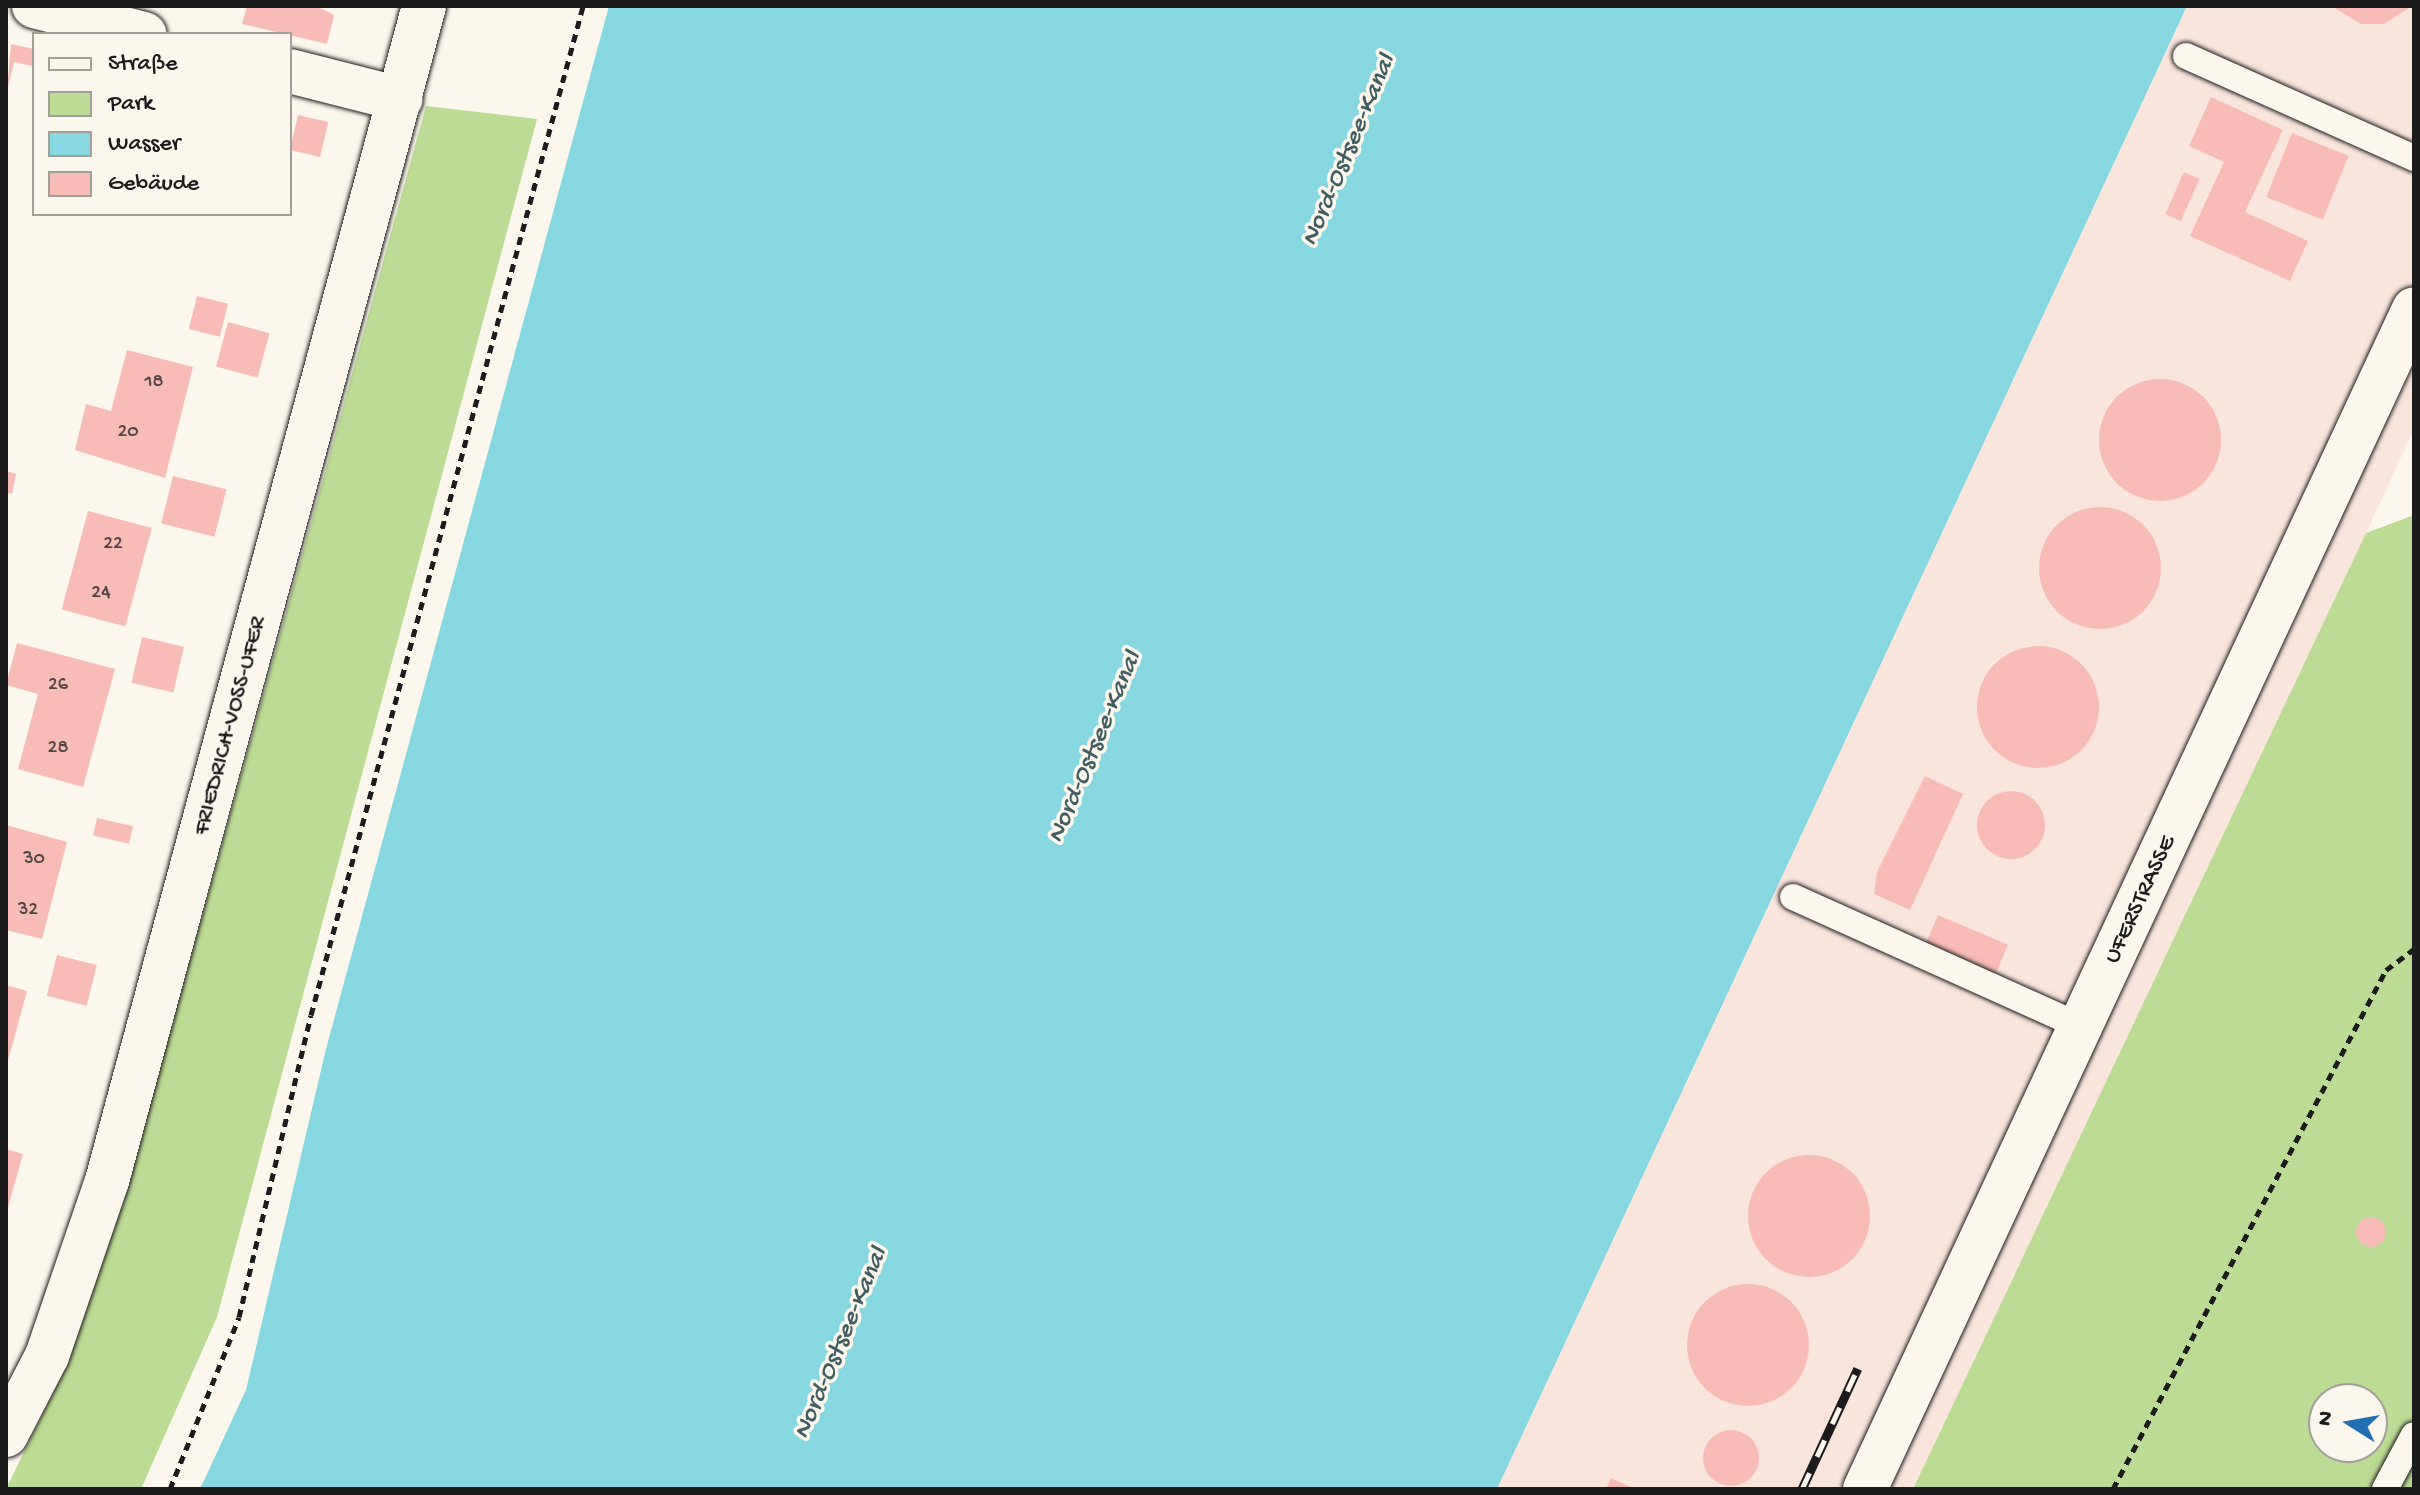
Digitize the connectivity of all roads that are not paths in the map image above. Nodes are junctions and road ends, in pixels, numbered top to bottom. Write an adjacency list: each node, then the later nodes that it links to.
1 (34, 6): 3 (street)
2 (424, 6): 6 (street, FRIEDRICH-VOSS-UFER)
3 (136, 32)
4 (2186, 56): 7 (lane)
5 (292, 72): 6 (street)
6 (400, 99): 11 (street, FRIEDRICH-VOSS-UFER)
7 (2414, 158)
8 (2414, 309): 10 (street, UFERSTRASSE)
9 (1793, 897): 10 (lane)
10 (2082, 1027): 13 (street, UFERSTRASSE)
11 (6, 1435)
12 (2414, 1435): 14 (lane)
13 (1865, 1489)
14 (2385, 1489)

